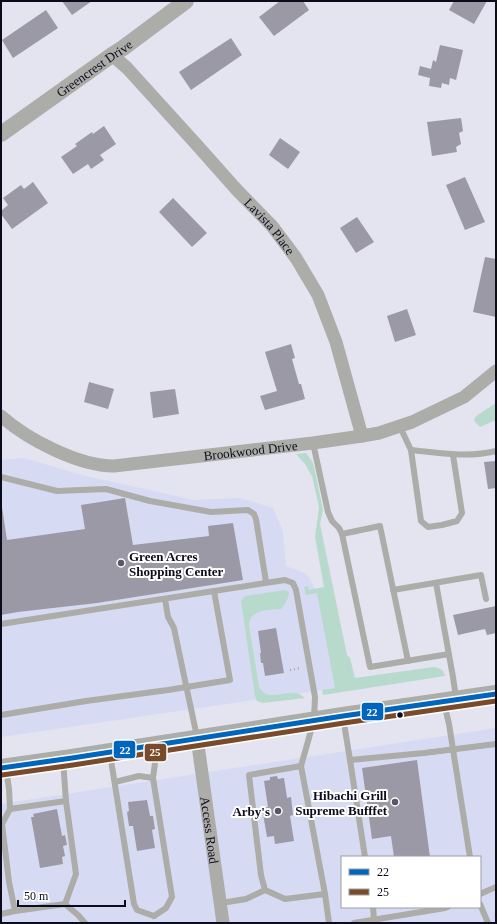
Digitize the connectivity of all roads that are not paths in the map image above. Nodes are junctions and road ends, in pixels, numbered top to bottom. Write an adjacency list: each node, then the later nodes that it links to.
1 (186, 1): 2 (street, Greencrest Drive)
2 (112, 55): 3 (street, Greencrest Drive); 7 (street, Lavista Place)
3 (1, 134)
4 (496, 371): 6 (street, Brookwood Drive)
5 (1, 416): 8 (street, Brookwood Drive)
6 (400, 427): 7 (street, Brookwood Drive); 9 (lane)
7 (362, 436): 8 (street, Brookwood Drive)
8 (313, 443): 13 (lane)
9 (411, 450): 11 (lane); 11 (lane)
10 (496, 451): 11 (lane)
11 (453, 455)
12 (1, 477): 14 (lane)
13 (342, 534): 16 (lane); 22 (lane)
14 (266, 582): 17 (lane); 28 (lane)
15 (436, 583): 16 (lane); 19 (lane); 21 (lane)
16 (393, 590): 22 (lane)
17 (214, 591): 18 (lane); 23 (lane)
18 (165, 599): 20 (lane); 23 (lane)
19 (486, 599)
20 (1, 624)
21 (449, 654): 22 (lane); 25 (lane)
22 (408, 661)
23 (186, 687): 26 (lane); 29 (lane)
24 (496, 694): 25 (main road)
25 (450, 701): 27 (main road); 32 (lane)
26 (1, 715)
27 (343, 716): 28 (main road); 35 (lane)
28 (314, 720): 29 (main road); 36 (lane)
29 (197, 738): 31 (main road); 48 (street, Access Road)
30 (496, 744): 32 (lane)
31 (157, 745): 33 (main road); 38 (lane)
32 (452, 749): 35 (lane); 43 (lane)
33 (110, 752): 34 (main road); 39 (lane)
34 (63, 759): 37 (main road); 40 (lane)
35 (350, 760): 42 (lane)
36 (301, 766): 45 (lane); 46 (lane)
37 (3, 767): 41 (lane)
38 (153, 778): 39 (lane); 55 (lane)
39 (115, 782): 55 (lane)
40 (66, 801): 41 (lane); 49 (lane)
41 (10, 809): 53 (lane)
42 (365, 856)
43 (470, 856)
44 (496, 887): 47 (lane)
45 (265, 890): 46 (lane); 48 (lane)
46 (325, 894): 59 (lane)
47 (481, 894)
48 (221, 903): 58 (street, Access Road)
49 (65, 904): 53 (lane); 57 (lane)
50 (481, 906): 61 (lane)
51 (373, 908): 56 (lane)
52 (445, 908): 56 (lane)
53 (15, 911): 54 (lane)
54 (1, 914)
55 (154, 920)
56 (374, 920): 60 (lane)
57 (85, 923)
58 (223, 923)
59 (330, 923)
60 (354, 923)
61 (488, 923)

